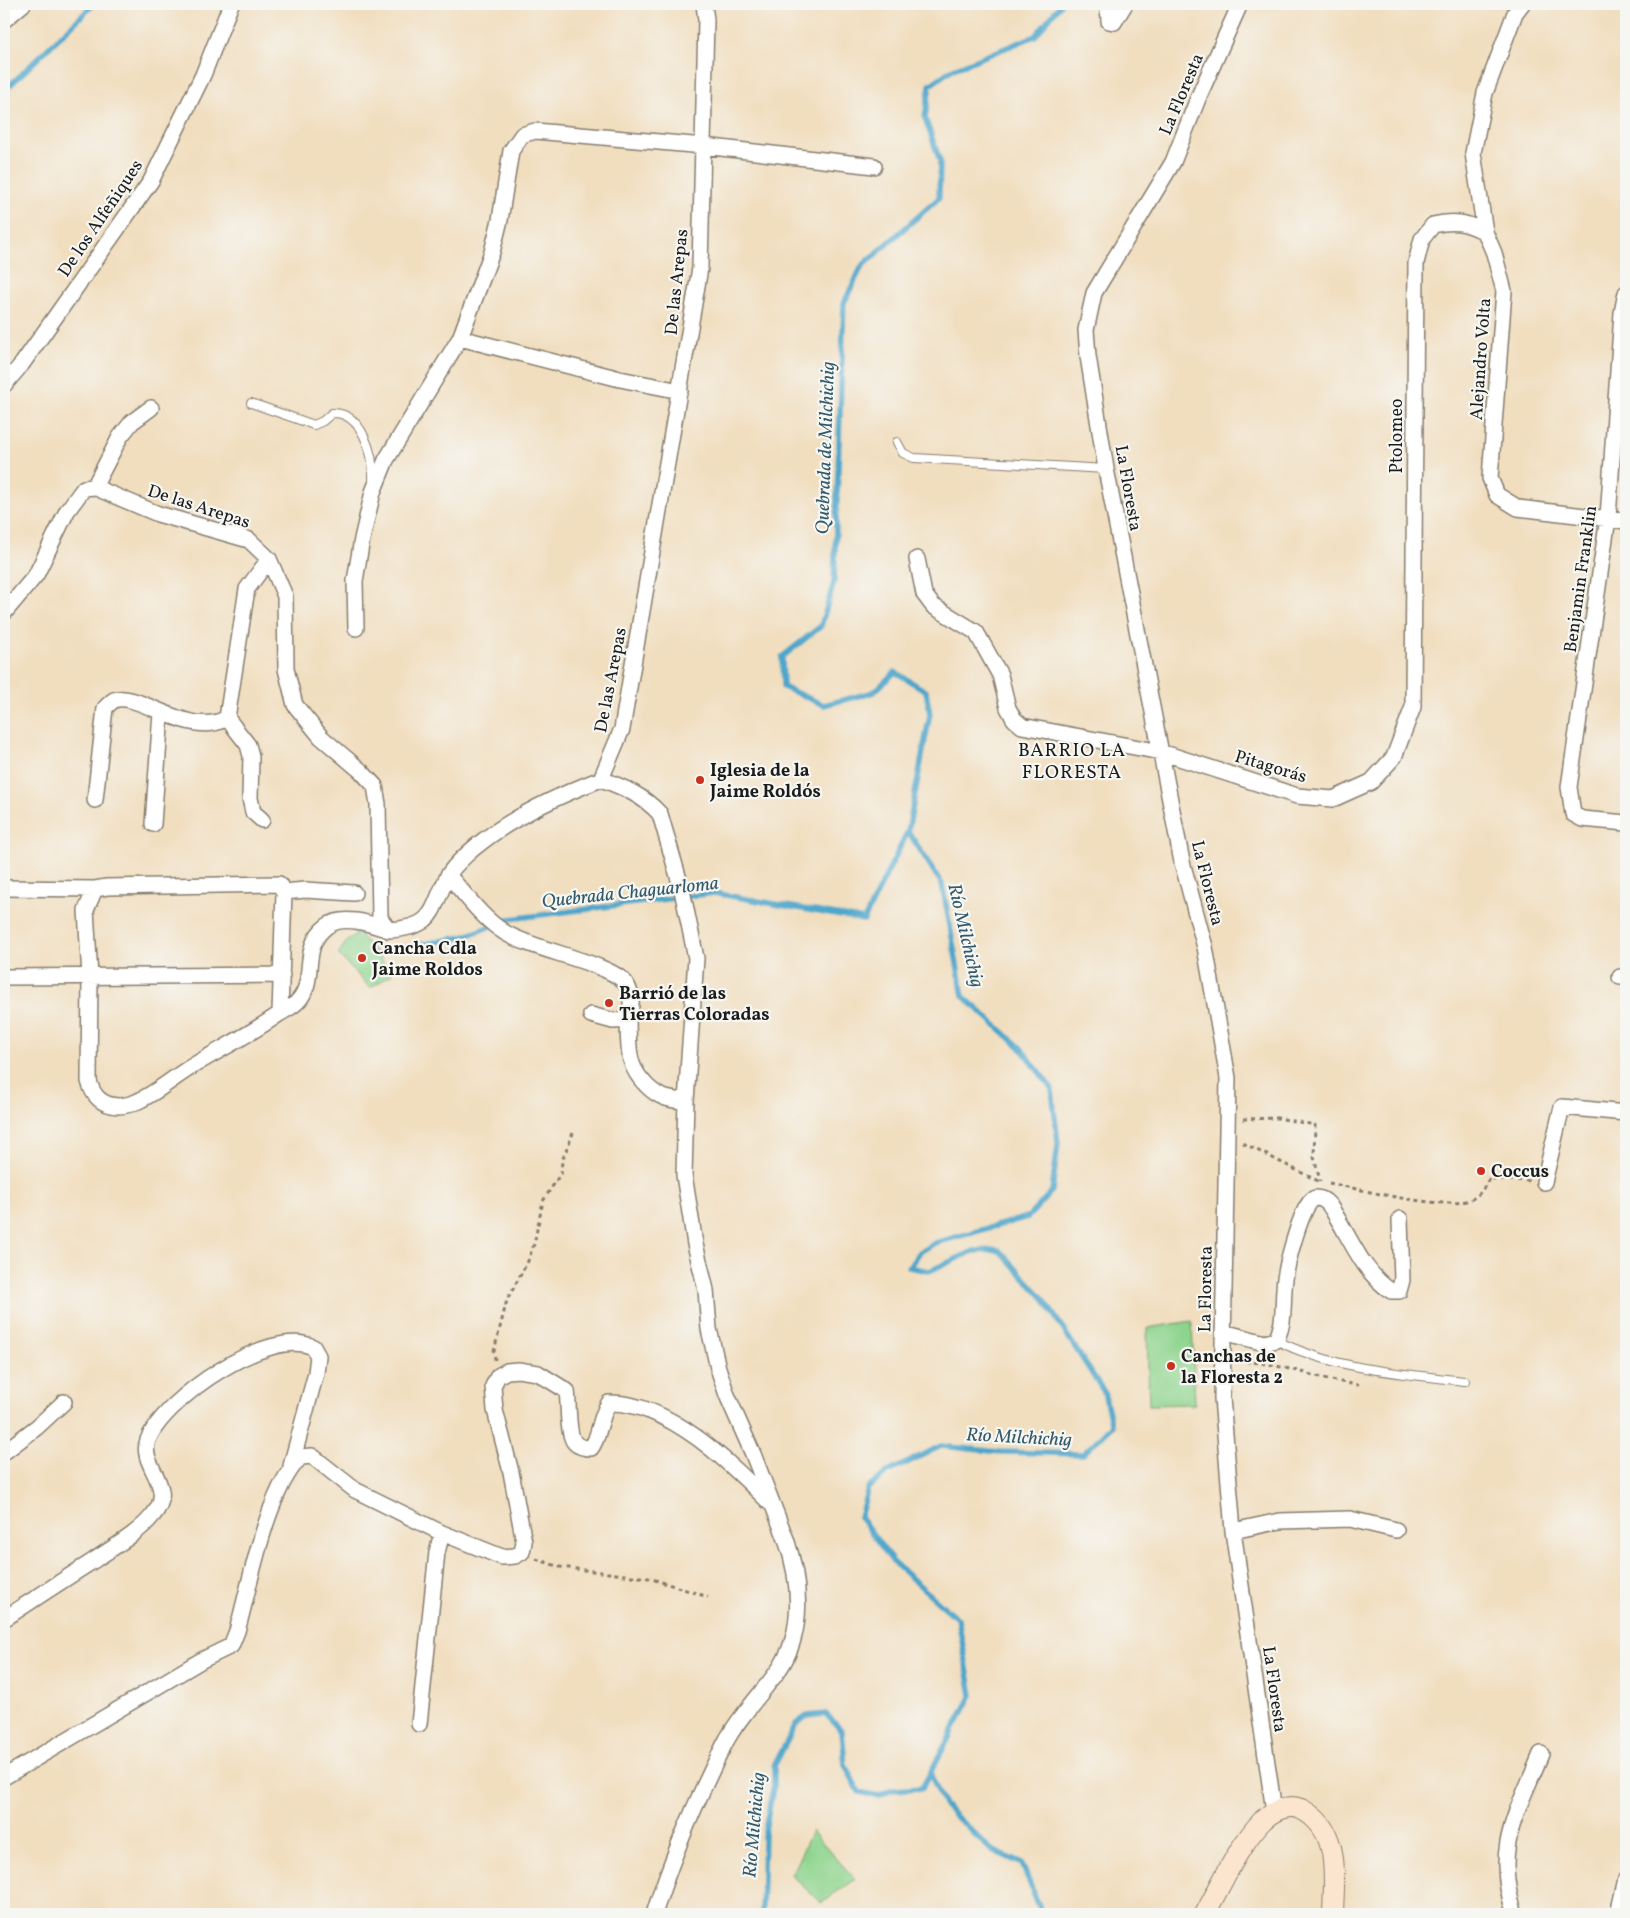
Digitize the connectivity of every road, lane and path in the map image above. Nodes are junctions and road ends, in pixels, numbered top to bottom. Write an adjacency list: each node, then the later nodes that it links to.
1 (23, 4): 8 (street)
2 (231, 4): 14 (street, De los Alfeñiques)
3 (704, 4): 9 (street, De las Arepas)
4 (1108, 4): 5 (street)
5 (1125, 4)
6 (1240, 4): 19 (street, La Floresta)
7 (1522, 4): 11 (street, Alejandro Volta)
8 (4, 20)
9 (704, 146): 10 (street); 13 (street); 15 (street, De las Arepas)
10 (874, 166)
11 (1485, 232): 22 (street, Alejandro Volta); 28 (street, Ptolomeo)
12 (1626, 293): 22 (street, Benjamin Franklin)
13 (460, 338): 15 (street); 21 (street)
14 (4, 386)
15 (680, 391): 32 (street, De las Arepas)
16 (251, 403): 21 (lane)
17 (151, 408): 20 (street)
18 (897, 442): 19 (lane)
19 (1106, 469): 31 (street, La Floresta)
20 (94, 488): 24 (street, De las Arepas); 26 (street)
21 (373, 492): 27 (street)
22 (1608, 518): 23 (street); 35 (street, Benjamin Franklin)
23 (1626, 521)
24 (269, 559): 30 (street); 42 (street, De las Arepas)
25 (917, 559): 31 (street, Pitagorás)
26 (4, 613)
27 (356, 628)
28 (1413, 707): 31 (street, Pitagorás)
29 (161, 713): 30 (street); 33 (street); 36 (street)
30 (227, 718): 34 (street)
31 (1160, 752): 51 (street, La Floresta)
32 (601, 779): 37 (street); 49 (street)
33 (94, 800)
34 (262, 820)
35 (1626, 823)
36 (154, 824)
37 (448, 875): 42 (street); 48 (street)
38 (4, 888): 39 (street)
39 (95, 889): 40 (street); 45 (street)
40 (284, 892): 41 (street); 43 (street)
41 (354, 893)
42 (389, 930): 46 (street)
43 (282, 975): 45 (street); 46 (street)
44 (4, 977): 45 (street)
45 (90, 977): 46 (street)
46 (280, 1013)
47 (591, 1015): 48 (street)
48 (628, 1020): 49 (street)
49 (686, 1101): 66 (street)
50 (1626, 1113): 55 (street)
51 (1227, 1119): 53 (street, La Floresta); 54 (path)
52 (573, 1133): 60 (path)
53 (1227, 1135): 54 (path); 57 (street, La Floresta)
54 (1320, 1182): 55 (path)
55 (1544, 1182)
56 (1400, 1219): 58 (street)
57 (1223, 1332): 58 (street); 59 (street, La Floresta)
58 (1276, 1340): 61 (lane)
59 (1223, 1360): 62 (path); 68 (street, La Floresta)
60 (498, 1376): 66 (street); 70 (street)
61 (1465, 1381)
62 (1359, 1385)
63 (64, 1402): 64 (street)
64 (4, 1452)
65 (291, 1466): 69 (street); 72 (street); 75 (street)
66 (770, 1503): 78 (street)
67 (1396, 1530): 68 (street)
68 (1233, 1531): 76 (street, La Floresta)
69 (442, 1533): 70 (street); 73 (street)
70 (522, 1552): 71 (path)
71 (708, 1597)
72 (4, 1619)
73 (419, 1724)
74 (1541, 1754): 81 (street)
75 (4, 1777)
76 (1274, 1811): 79 (street); 80 (street)
77 (1626, 1879): 82 (street)
78 (654, 1914)
79 (1206, 1914)
80 (1333, 1914)
81 (1516, 1914)
82 (1618, 1914)

